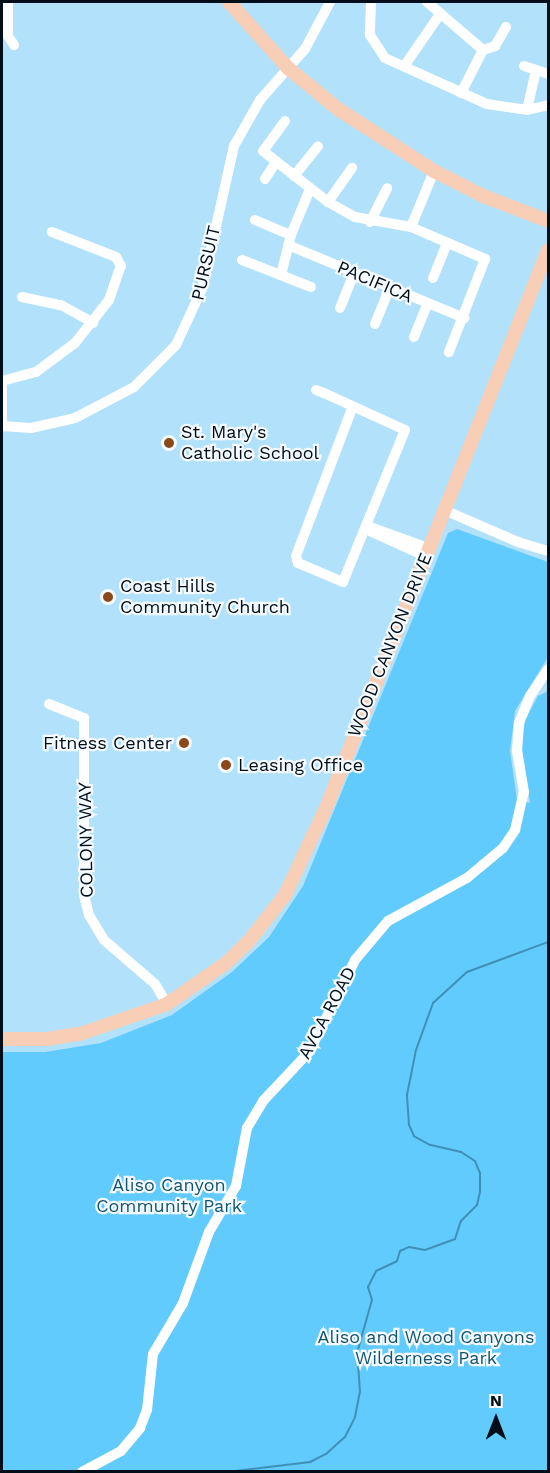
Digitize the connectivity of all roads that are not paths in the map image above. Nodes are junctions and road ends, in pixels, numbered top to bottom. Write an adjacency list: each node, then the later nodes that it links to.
1 (8, 2): 8 (street)
2 (229, 2): 11 (main road)
3 (330, 2): 11 (street, PURSUIT)
4 (371, 2): 10 (street)
5 (427, 2): 6 (street)
6 (440, 14): 9 (street); 10 (street)
7 (506, 27): 9 (street)
8 (14, 45)
9 (483, 50): 13 (street)
10 (405, 65): 13 (street)
11 (288, 68): 20 (main road); 51 (street, PURSUIT)
12 (549, 74): 15 (street)
13 (461, 93): 15 (street)
14 (549, 105): 15 (street)
15 (526, 110)
16 (285, 121): 18 (street)
17 (318, 146): 21 (street)
18 (276, 162): 21 (street); 22 (street)
19 (352, 168): 25 (street)
20 (434, 171): 27 (main road); 29 (street)
21 (294, 176): 24 (street)
22 (265, 179)
23 (387, 188): 28 (street)
24 (310, 189): 25 (street); 31 (street)
25 (328, 202): 28 (street)
26 (255, 220): 31 (street, PACIFICA)
27 (549, 220)
28 (370, 222): 29 (street)
29 (411, 227): 32 (street)
30 (52, 232): 44 (street)
31 (289, 240): 35 (street, PACIFICA); 36 (street)
32 (447, 243): 37 (street); 43 (street)
33 (549, 250): 52 (main road, WOOD CANYON DRIVE)
34 (242, 260): 36 (street)
35 (354, 273): 39 (street, PACIFICA); 42 (street)
36 (281, 275): 38 (street)
37 (433, 278)
38 (311, 287)
39 (389, 289): 41 (street, PACIFICA); 45 (street)
40 (22, 297): 44 (street)
41 (427, 304): 43 (street, PACIFICA); 46 (street)
42 (340, 308)
43 (464, 318): 47 (street)
44 (93, 323): 48 (street)
45 (375, 324)
46 (414, 337)
47 (449, 352)
48 (2, 381): 51 (street)
49 (316, 390): 50 (street)
50 (353, 406): 53 (street); 53 (street)
51 (2, 426)
52 (444, 510): 54 (street); 55 (main road, WOOD CANYON DRIVE)
53 (367, 526): 55 (street)
54 (549, 551)
55 (427, 552): 58 (main road, WOOD CANYON DRIVE)
56 (547, 676): 60 (street, AVCA ROAD)
57 (49, 704): 58 (street, COLONY WAY)
58 (167, 1004): 59 (main road, WOOD CANYON DRIVE)
59 (2, 1039)
60 (82, 1472)

